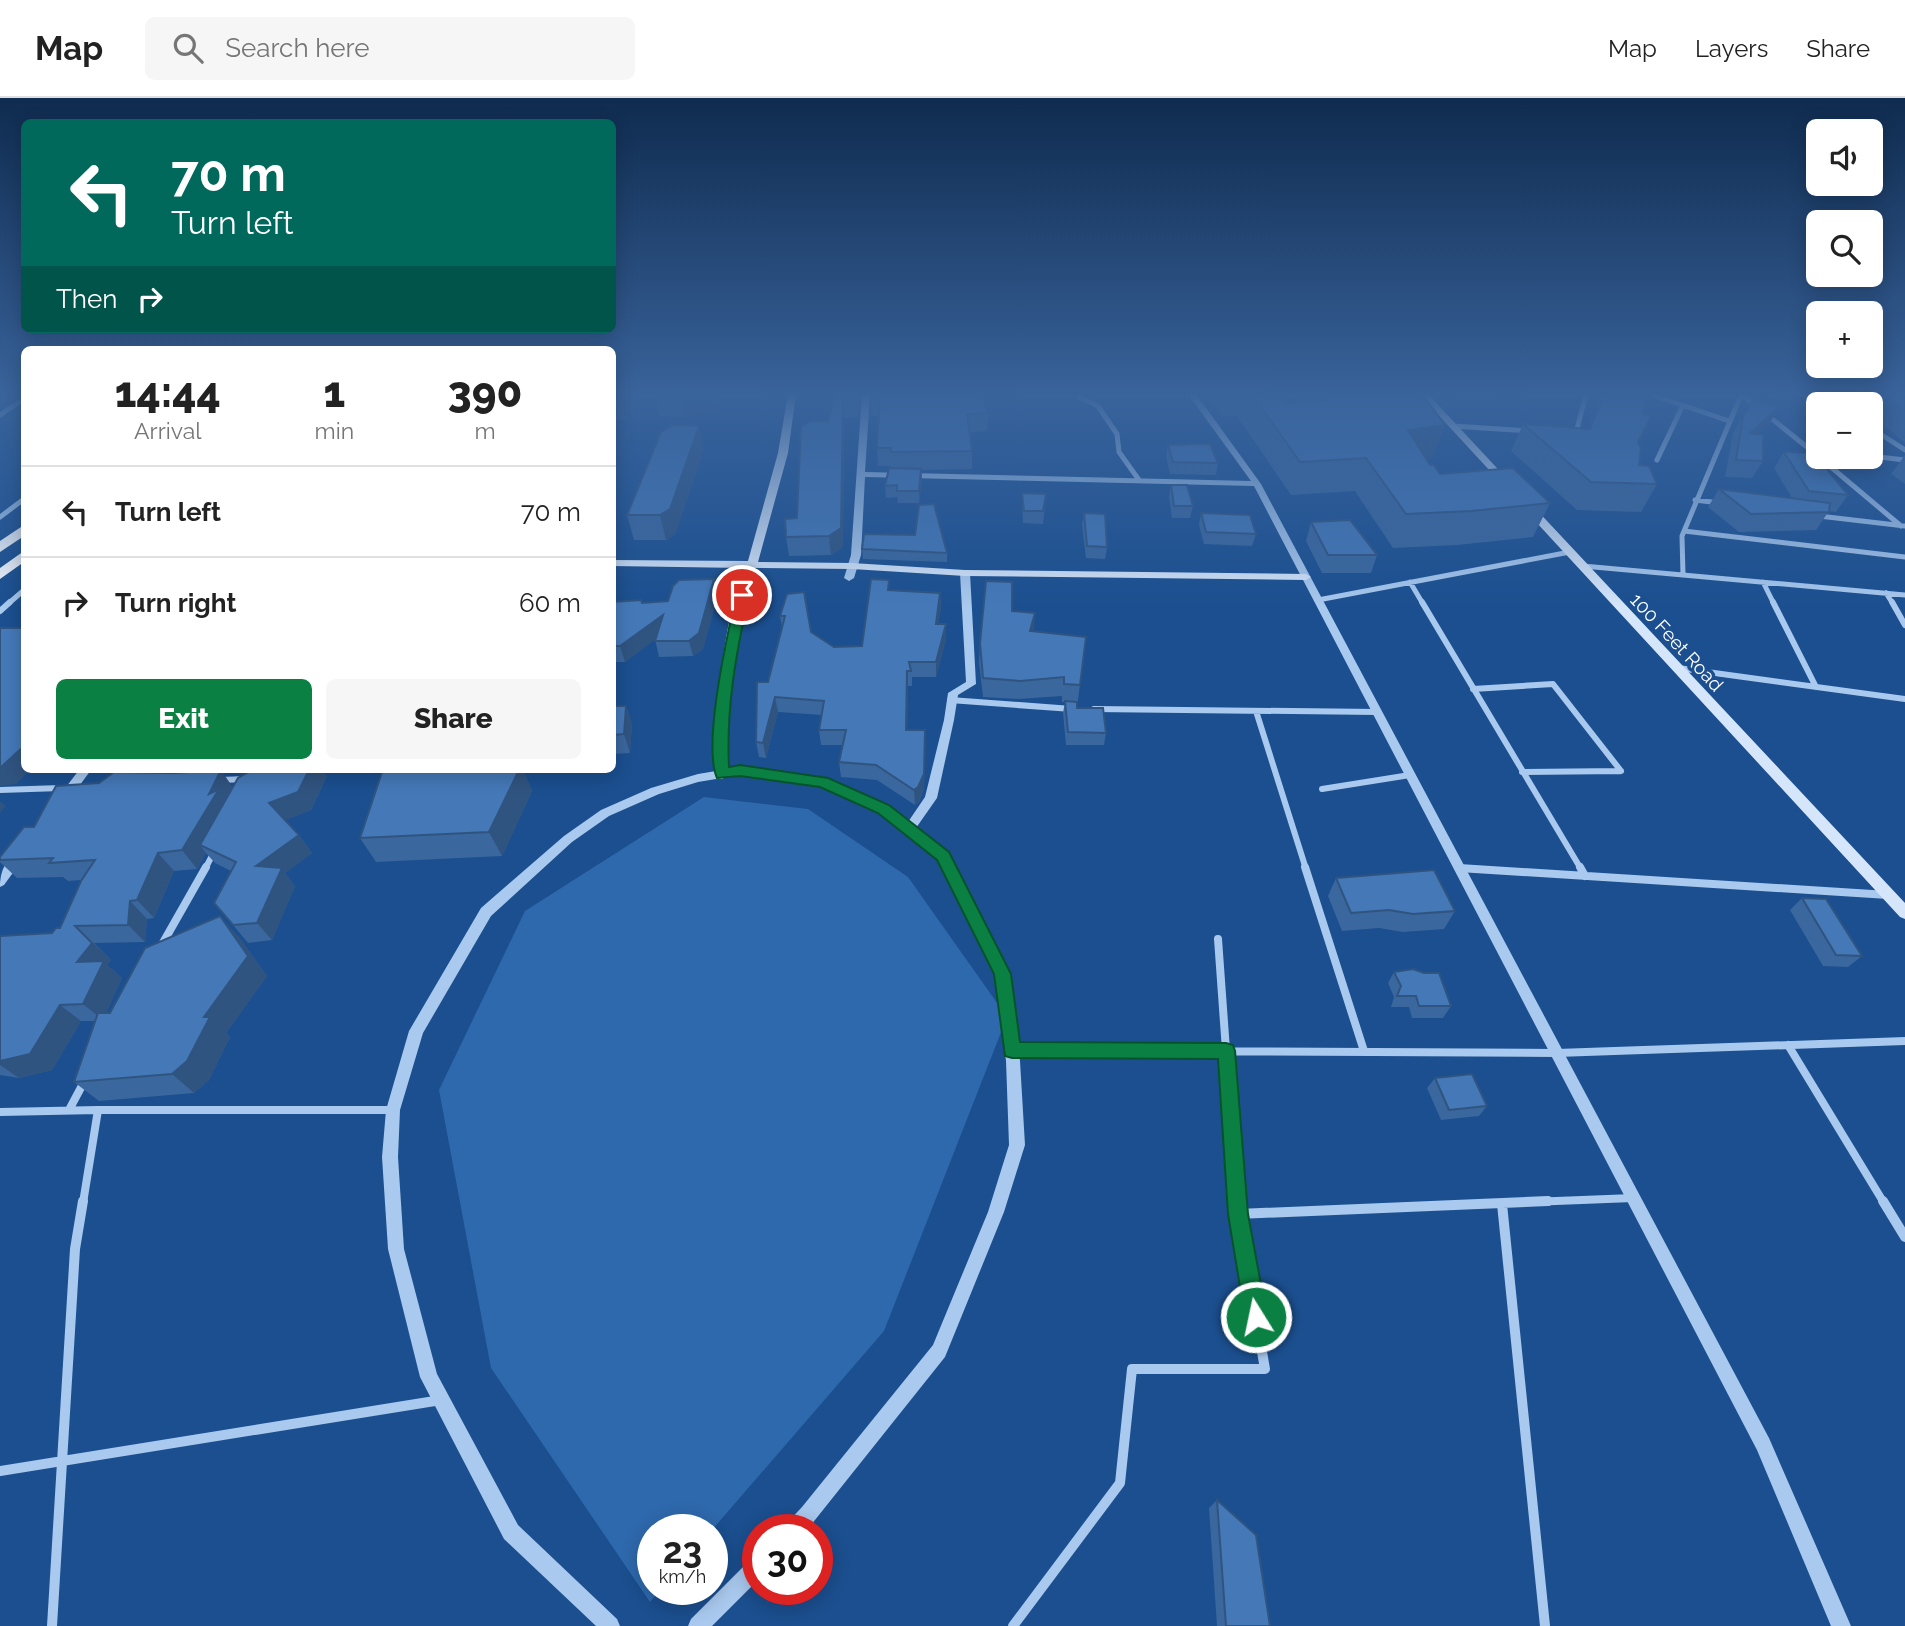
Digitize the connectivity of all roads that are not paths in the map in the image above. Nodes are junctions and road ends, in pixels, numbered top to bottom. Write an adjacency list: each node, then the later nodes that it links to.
1 (779, 465): 24 (main road)
2 (862, 465): 8 (street)
3 (1129, 465): 9 (street)
4 (1243, 465): 10 (street)
5 (1489, 465): 20 (main road, 100 Feet Road)
6 (1710, 465): 11 (street)
7 (1835, 469): 16 (street)
8 (862, 474): 9 (street); 25 (street)
9 (1139, 480): 10 (street)
10 (1257, 484): 30 (street)
11 (1695, 500): 13 (street); 18 (street)
12 (21, 501): 15 (street)
13 (1723, 503)
14 (1805, 514): 16 (street)
15 (0, 517)
16 (1903, 526)
17 (21, 531): 19 (highway)
18 (1684, 531): 21 (street); 29 (street)
19 (0, 548)
20 (1570, 552): 26 (main road, 100 Feet Road); 32 (street)
21 (1905, 557)
22 (21, 558): 28 (highway)
23 (616, 564): 24 (main road)
24 (751, 564): 25 (main road); 49 (main road)
25 (852, 566): 27 (main road); 31 (street)
26 (1583, 566): 29 (street); 40 (main road, 100 Feet Road)
27 (965, 573): 30 (main road); 44 (street)
28 (0, 575)
29 (1684, 575): 33 (street)
30 (1306, 577): 37 (street)
31 (849, 578)
32 (1410, 582): 37 (street); 42 (street)
33 (1763, 582): 35 (street); 41 (street)
34 (21, 593): 38 (street)
35 (1886, 593): 36 (street); 39 (street)
36 (1905, 595)
37 (1318, 600): 46 (street)
38 (0, 611)
39 (1905, 625)
40 (1677, 668): 41 (street); 63 (main road, 100 Feet Road)
41 (1815, 687): 43 (street)
42 (1473, 689): 47 (street); 47 (street)
43 (1905, 699)
44 (950, 700): 45 (street); 57 (street)
45 (1256, 711): 46 (street); 71 (street)
46 (1377, 712): 50 (street)
47 (1522, 772): 61 (street)
48 (84, 773): 52 (street)
49 (722, 774): 57 (street); 76 (street)
50 (1410, 775): 53 (street); 60 (street)
51 (216, 780): 55 (street)
52 (79, 787): 54 (street); 56 (street)
53 (1322, 789)
54 (0, 790)
55 (249, 791)
56 (56, 808)
57 (909, 829): 69 (street)
58 (222, 838): 66 (street)
59 (24, 850): 62 (street)
60 (1460, 868): 61 (street); 72 (street)
61 (1585, 876): 63 (street)
62 (0, 882)
63 (1888, 895): 64 (main road, 100 Feet Road)
64 (1905, 914)
65 (1218, 939): 70 (street)
66 (155, 956)
67 (1905, 1041): 68 (street)
68 (1788, 1045): 72 (street); 81 (street)
69 (1012, 1050): 70 (street); 85 (street)
70 (1226, 1051): 71 (street); 80 (street)
71 (1364, 1051): 72 (street)
72 (1557, 1053): 78 (street)
73 (89, 1075): 74 (street)
74 (69, 1110): 75 (street); 77 (street)
75 (98, 1110): 76 (street); 83 (street)
76 (393, 1110): 82 (street)
77 (0, 1112)
78 (1633, 1198): 79 (street); 92 (street)
79 (1502, 1204): 80 (street); 91 (street)
80 (1238, 1214): 90 (street)
81 (1905, 1237)
82 (441, 1400): 83 (street); 88 (street)
83 (62, 1464): 84 (street); 87 (street)
84 (0, 1471)
85 (809, 1514)
86 (742, 1582): 89 (street)
87 (52, 1626)
88 (610, 1626)
89 (698, 1626)
90 (1013, 1626)
91 (1545, 1626)
92 (1841, 1626)

